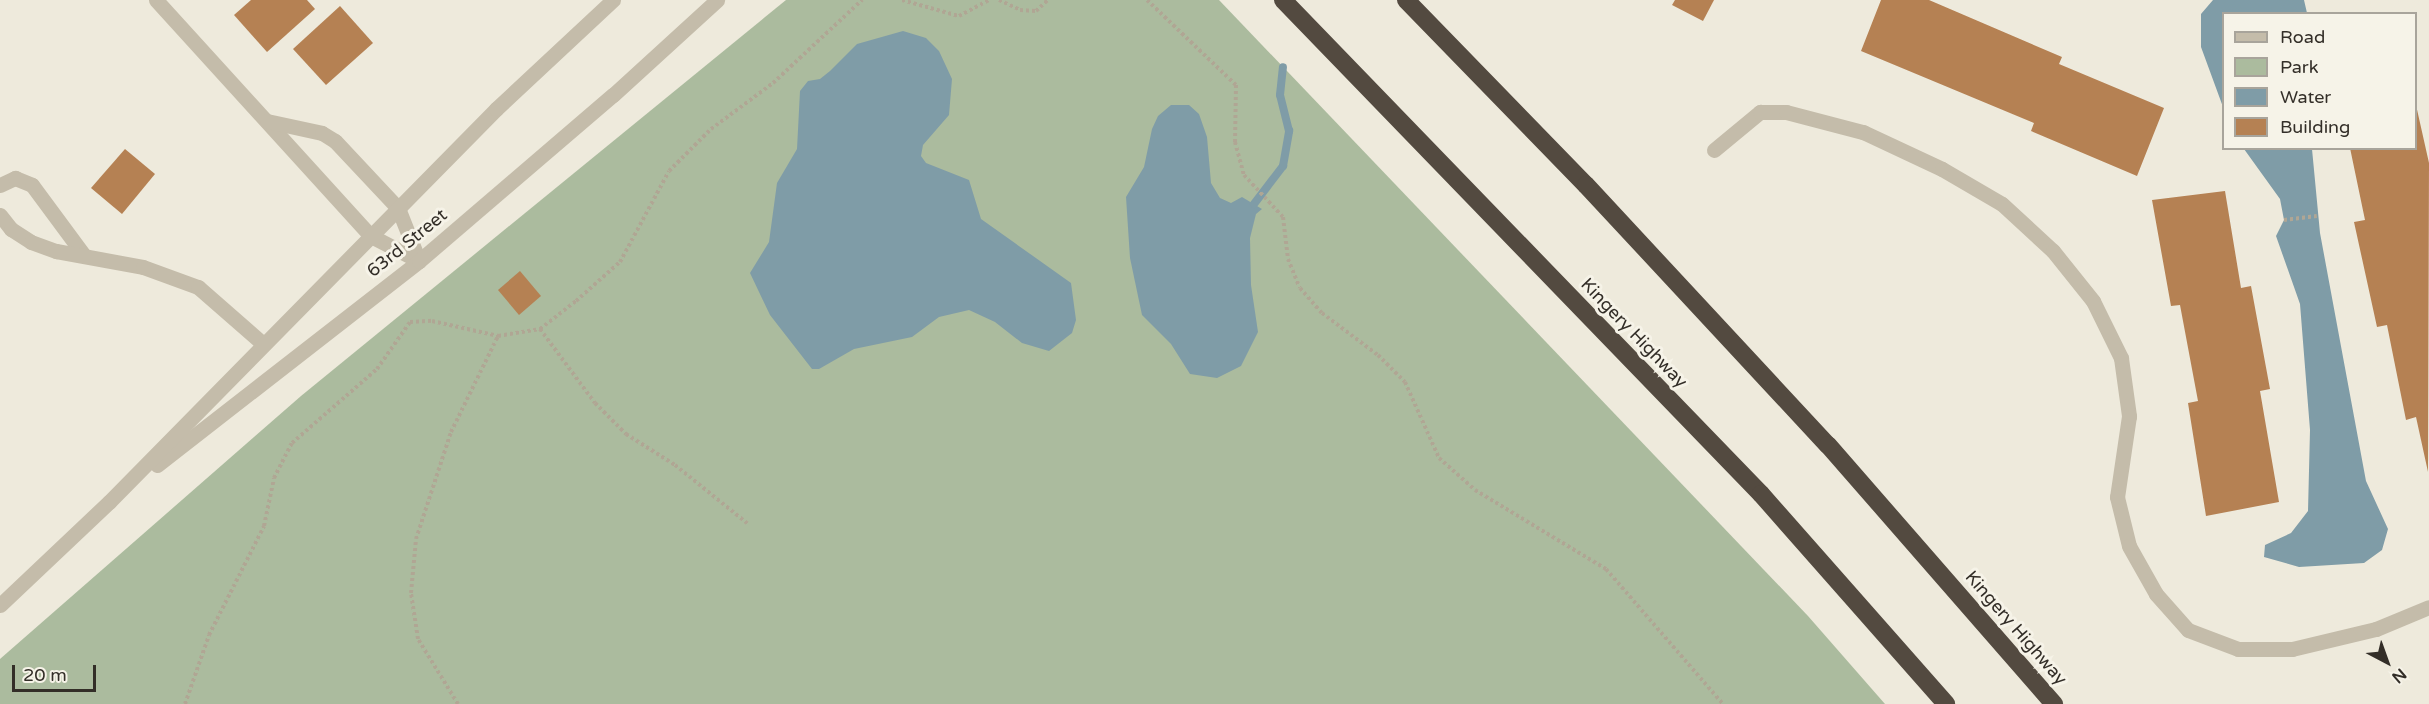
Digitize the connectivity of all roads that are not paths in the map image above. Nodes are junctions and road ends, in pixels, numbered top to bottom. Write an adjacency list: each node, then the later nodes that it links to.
1 (156, 0): 6 (street)
2 (614, 0): 9 (street, 63rd Street)
3 (717, 0): 13 (street, 63rd Street)
4 (1283, 0): 18 (highway, Kingery Highway)
5 (1406, 0): 19 (highway, Kingery Highway)
6 (267, 120): 9 (street); 11 (street)
7 (1714, 150): 17 (street)
8 (0, 185): 12 (street)
9 (398, 208): 11 (street, 63rd Street); 13 (street)
10 (0, 215): 12 (street)
11 (371, 236): 13 (street); 14 (street, 63rd Street)
12 (83, 254): 14 (street)
13 (419, 261): 15 (street, 63rd Street)
14 (264, 344): 15 (street, 63rd Street)
15 (110, 502): 16 (street, 63rd Street)
16 (0, 604)
17 (2429, 607)
18 (1946, 704)
19 (2054, 704)

